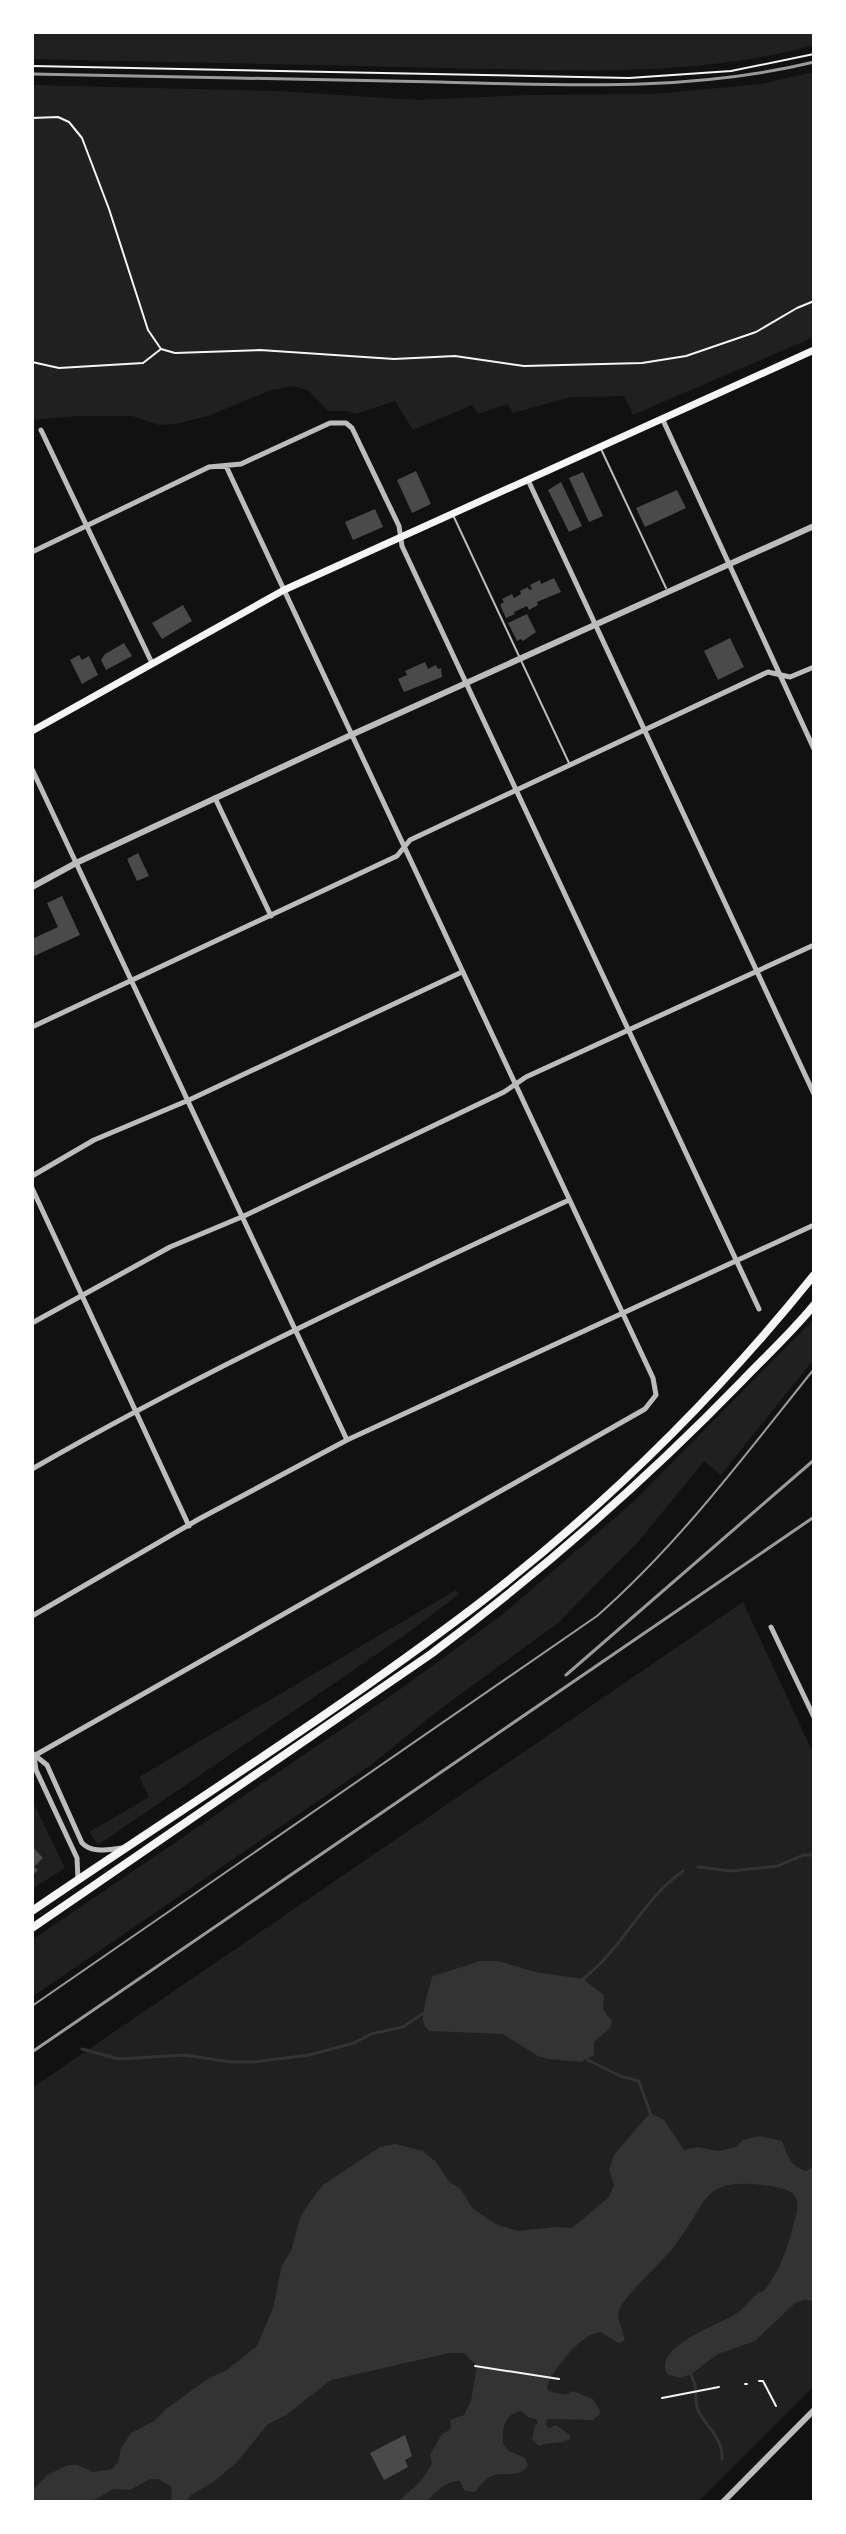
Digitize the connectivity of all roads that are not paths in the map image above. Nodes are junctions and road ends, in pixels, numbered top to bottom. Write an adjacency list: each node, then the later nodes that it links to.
1 (814, 350): 2 (main road)
2 (662, 417): 4 (main road); 12 (street)
3 (41, 430): 8 (street)
4 (600, 448): 6 (main road); 14 (lane)
5 (226, 466): 8 (street); 10 (street); 13 (street)
6 (528, 480): 7 (main road); 15 (street)
7 (453, 514): 10 (main road); 16 (lane)
8 (87, 526): 11 (street); 17 (street)
9 (814, 526): 12 (street)
10 (401, 537): 13 (main road); 20 (street)
11 (32, 552)
12 (729, 566): 14 (street); 19 (street)
13 (284, 590): 17 (main road); 23 (street)
14 (668, 594): 15 (street)
15 (596, 626): 16 (street); 22 (street)
16 (521, 660): 20 (street); 25 (lane)
17 (152, 663): 21 (main road)
18 (814, 667): 19 (street)
19 (779, 673): 22 (street); 24 (street)
20 (467, 684): 23 (street); 27 (street)
21 (32, 731)
22 (645, 732): 25 (street); 34 (street)
23 (351, 735): 28 (street); 29 (street)
24 (814, 749)
25 (571, 767): 27 (street)
26 (32, 769): 30 (street)
27 (518, 792): 29 (street); 38 (street)
28 (215, 798): 30 (street); 32 (street)
29 (404, 848): 32 (street); 35 (street)
30 (76, 863): 31 (street); 36 (street)
31 (32, 887)
32 (271, 916): 36 (street)
33 (814, 945): 34 (street)
34 (758, 971): 38 (street); 40 (street)
35 (462, 972): 39 (street); 41 (street)
36 (132, 980): 37 (street); 41 (street)
37 (32, 1027)
38 (629, 1032): 39 (street); 47 (street)
39 (515, 1085): 44 (street); 45 (street)
40 (814, 1094)
41 (189, 1100): 42 (street); 45 (street)
42 (32, 1176)
43 (32, 1188): 49 (street)
44 (569, 1200): 52 (street); 54 (street)
45 (244, 1216): 49 (street); 54 (street)
46 (814, 1225): 47 (street)
47 (737, 1260): 51 (street); 52 (street)
48 (814, 1275): 63 (highway)
49 (82, 1295): 53 (street); 55 (street)
50 (814, 1305): 66 (highway)
51 (759, 1309)
52 (622, 1313): 56 (street); 62 (street)
53 (32, 1323)
54 (296, 1328): 55 (street); 56 (street)
55 (135, 1409): 57 (street); 58 (street)
56 (347, 1440): 58 (street)
57 (32, 1469)
58 (189, 1526): 59 (street)
59 (32, 1616)
60 (771, 1627): 61 (street)
61 (814, 1717)
62 (33, 1755): 63 (street); 64 (street)
63 (124, 1848): 64 (highway)
64 (78, 1880): 65 (highway)
65 (32, 1911)
66 (32, 1928)
67 (814, 2410): 68 (street)
68 (723, 2502)

